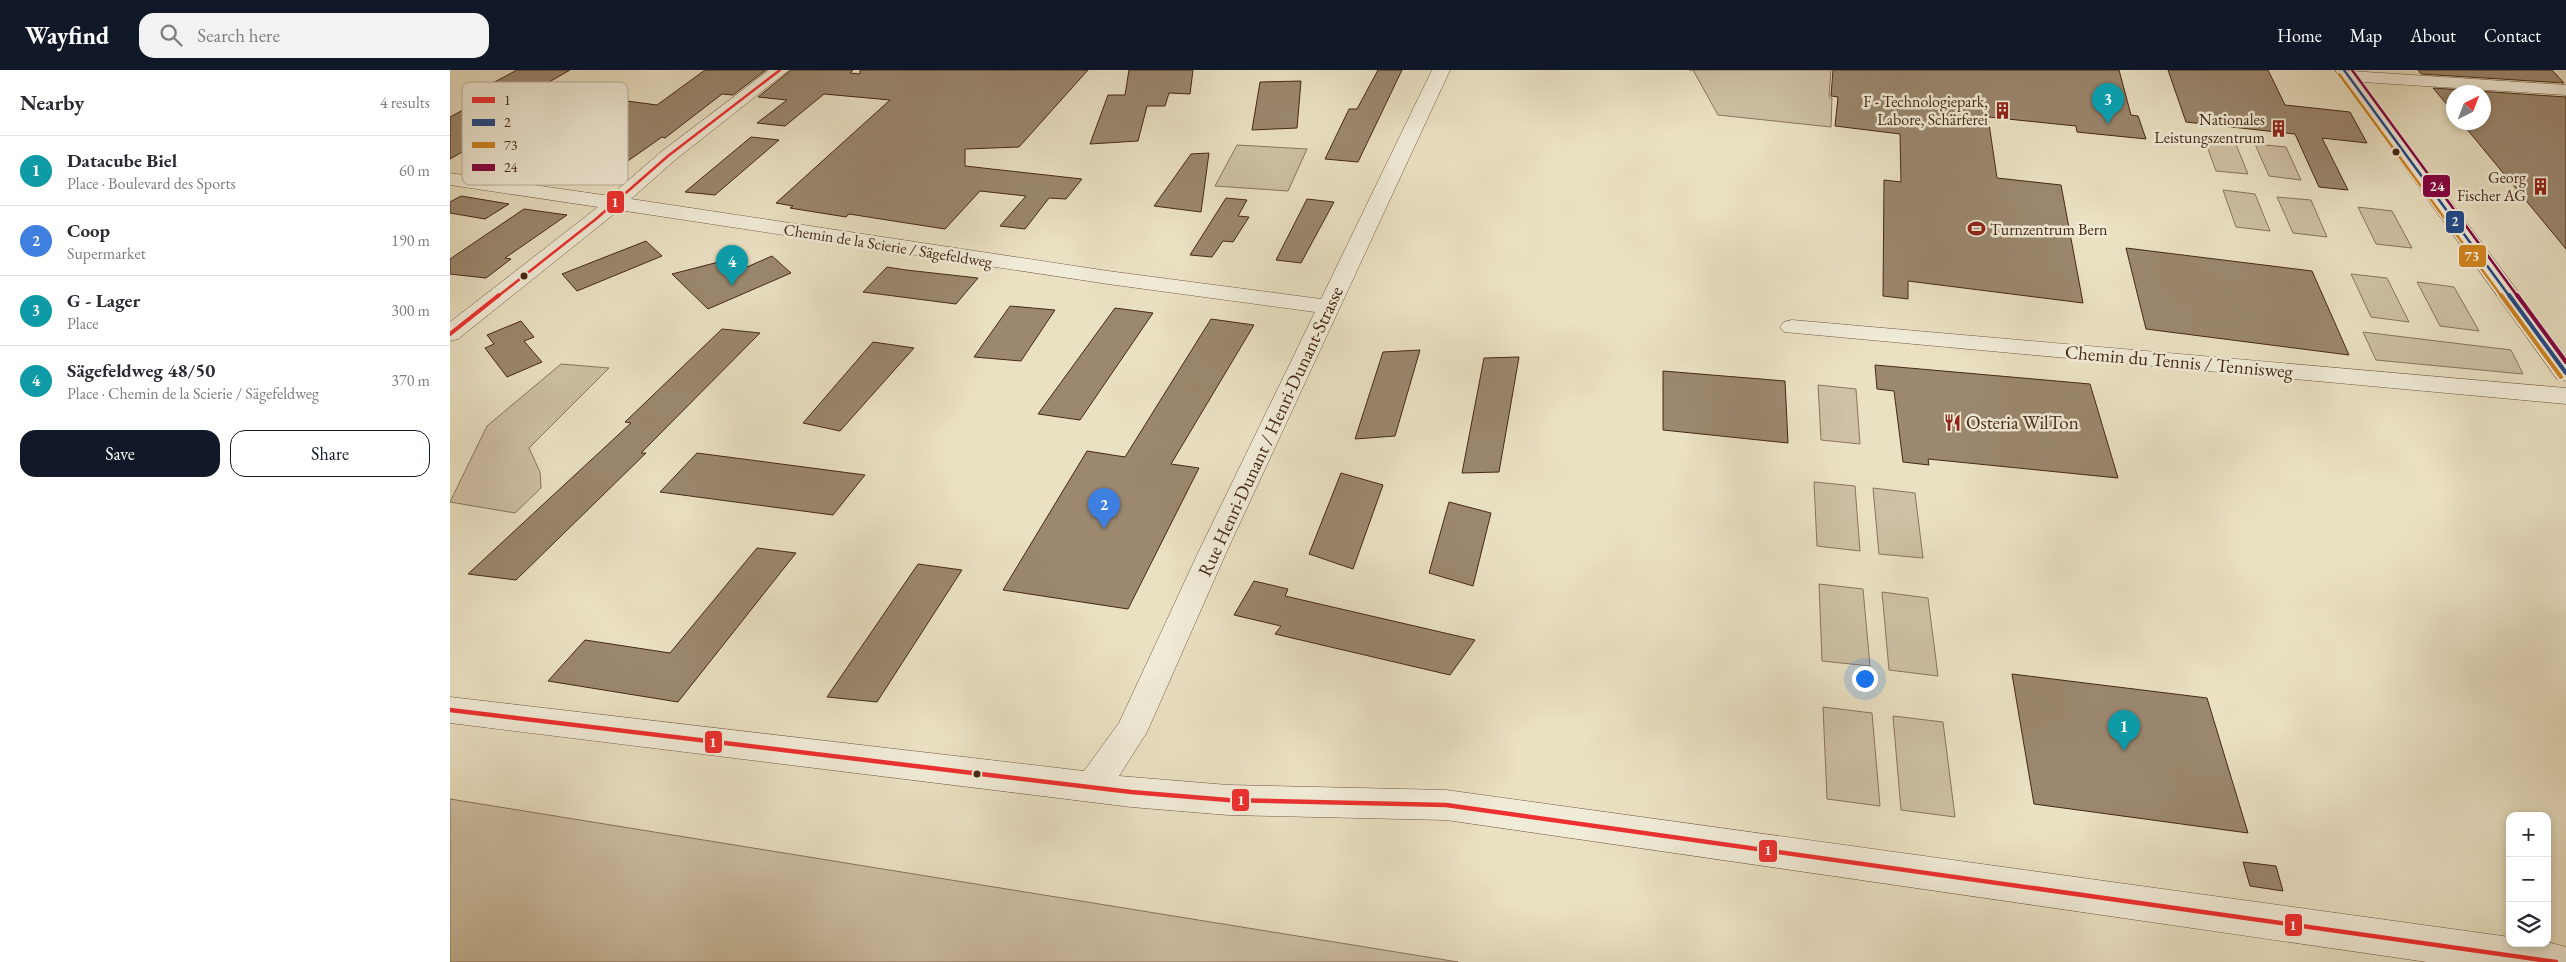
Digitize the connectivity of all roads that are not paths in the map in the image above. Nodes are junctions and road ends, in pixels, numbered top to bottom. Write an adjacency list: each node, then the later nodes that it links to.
1 (780, 70): 6 (street)
2 (1441, 70): 7 (street, Rue Henri-Dunant / Henri-Dunant-Strasse)
3 (2346, 73): 4 (street); 10 (street)
4 (2566, 90)
5 (493, 185): 6 (street, Chemin de la Scierie / Sägefeldweg)
6 (615, 202): 7 (street, Chemin de la Scierie / Sägefeldweg); 9 (street)
7 (1327, 307): 13 (street, Rue Henri-Dunant / Henri-Dunant-Strasse)
8 (1792, 327): 11 (street, Chemin du Tennis / Tennisweg)
9 (450, 334)
10 (2566, 373)
11 (2566, 396)
12 (450, 710): 13 (street)
13 (1092, 787): 14 (street)
14 (2556, 962)

